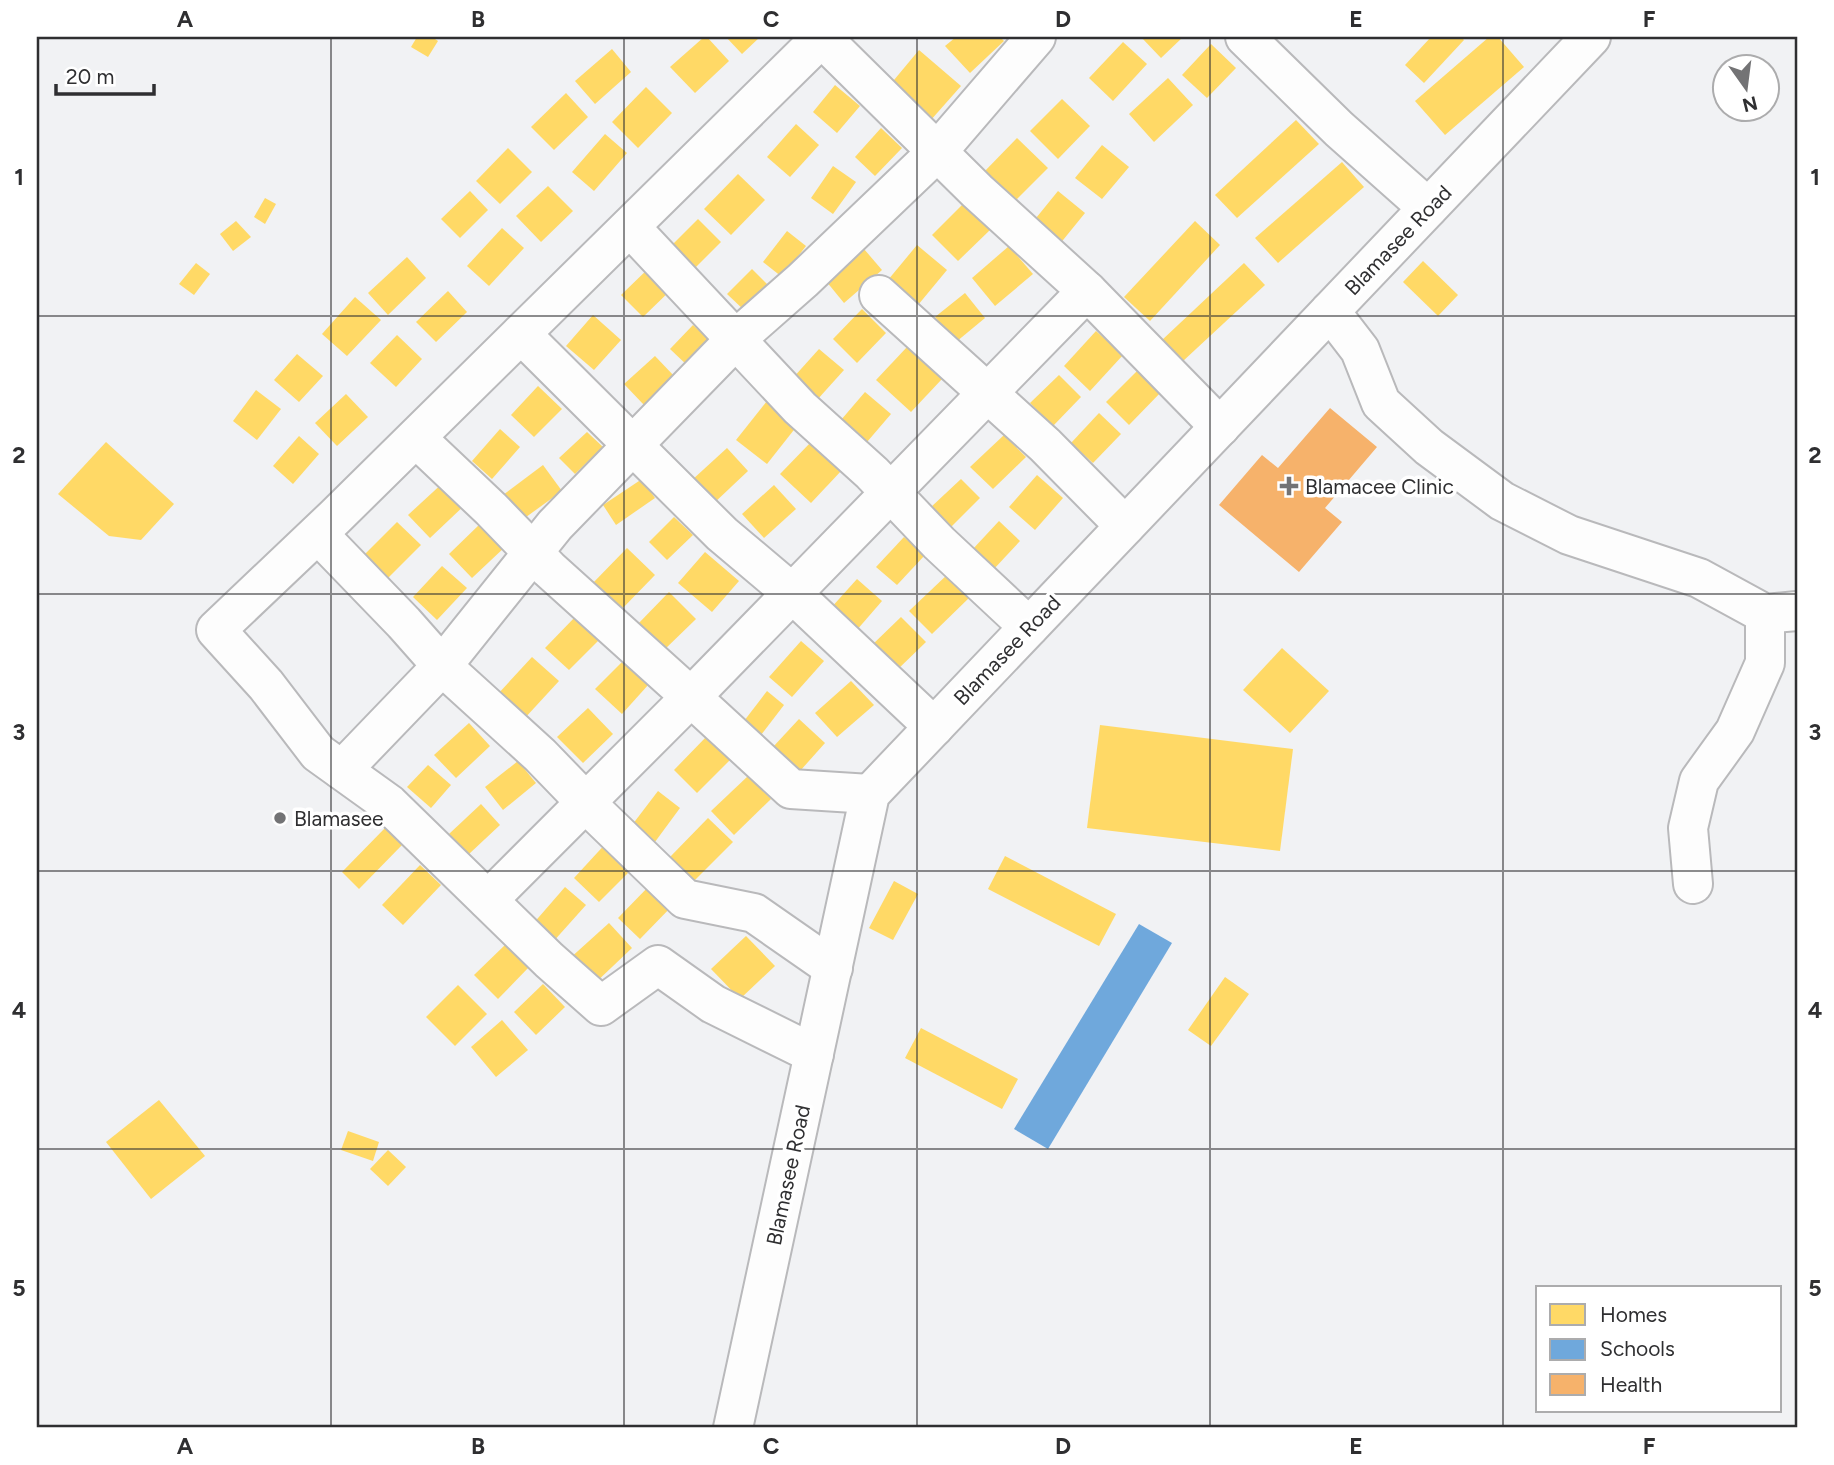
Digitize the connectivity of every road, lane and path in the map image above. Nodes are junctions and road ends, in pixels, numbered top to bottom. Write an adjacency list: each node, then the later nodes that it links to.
1 (822, 37): 5 (street); 7 (street)
2 (1036, 37): 5 (street)
3 (1245, 37): 6 (street)
4 (1591, 37): 6 (street, Blamasee Road)
5 (937, 152): 8 (street); 12 (street)
6 (1428, 208): 10 (street, Blamasee Road)
7 (630, 227): 11 (street); 12 (street)
8 (1087, 291): 13 (street); 14 (street)
9 (879, 295): 13 (street)
10 (1330, 310): 14 (street, Blamasee Road); 22 (street)
11 (522, 334): 15 (street); 16 (street)
12 (736, 339): 16 (street); 17 (street)
13 (988, 392): 17 (street); 18 (street)
14 (1220, 427): 18 (street, Blamasee Road)
15 (416, 438): 19 (street); 20 (street)
16 (633, 446): 20 (street); 21 (street)
17 (890, 492): 21 (street); 23 (street)
18 (1125, 526): 23 (street, Blamasee Road)
19 (318, 534): 24 (street); 27 (street)
20 (533, 552): 24 (street); 25 (street)
21 (792, 593): 25 (street); 26 (street)
22 (1781, 612): 30 (street)
23 (1029, 627): 26 (street, Blamasee Road)
24 (442, 666): 27 (street); 29 (street)
25 (691, 697): 28 (street); 29 (street)
26 (934, 727): 28 (street, Blamasee Road)
27 (342, 770): 31 (street)
28 (870, 794): 32 (street, Blamasee Road)
29 (585, 802): 31 (street); 32 (street)
30 (1693, 884)
31 (488, 900): 33 (street)
32 (833, 968): 33 (street, Blamasee Road)
33 (814, 1054): 34 (street, Blamasee Road)
34 (733, 1428)

